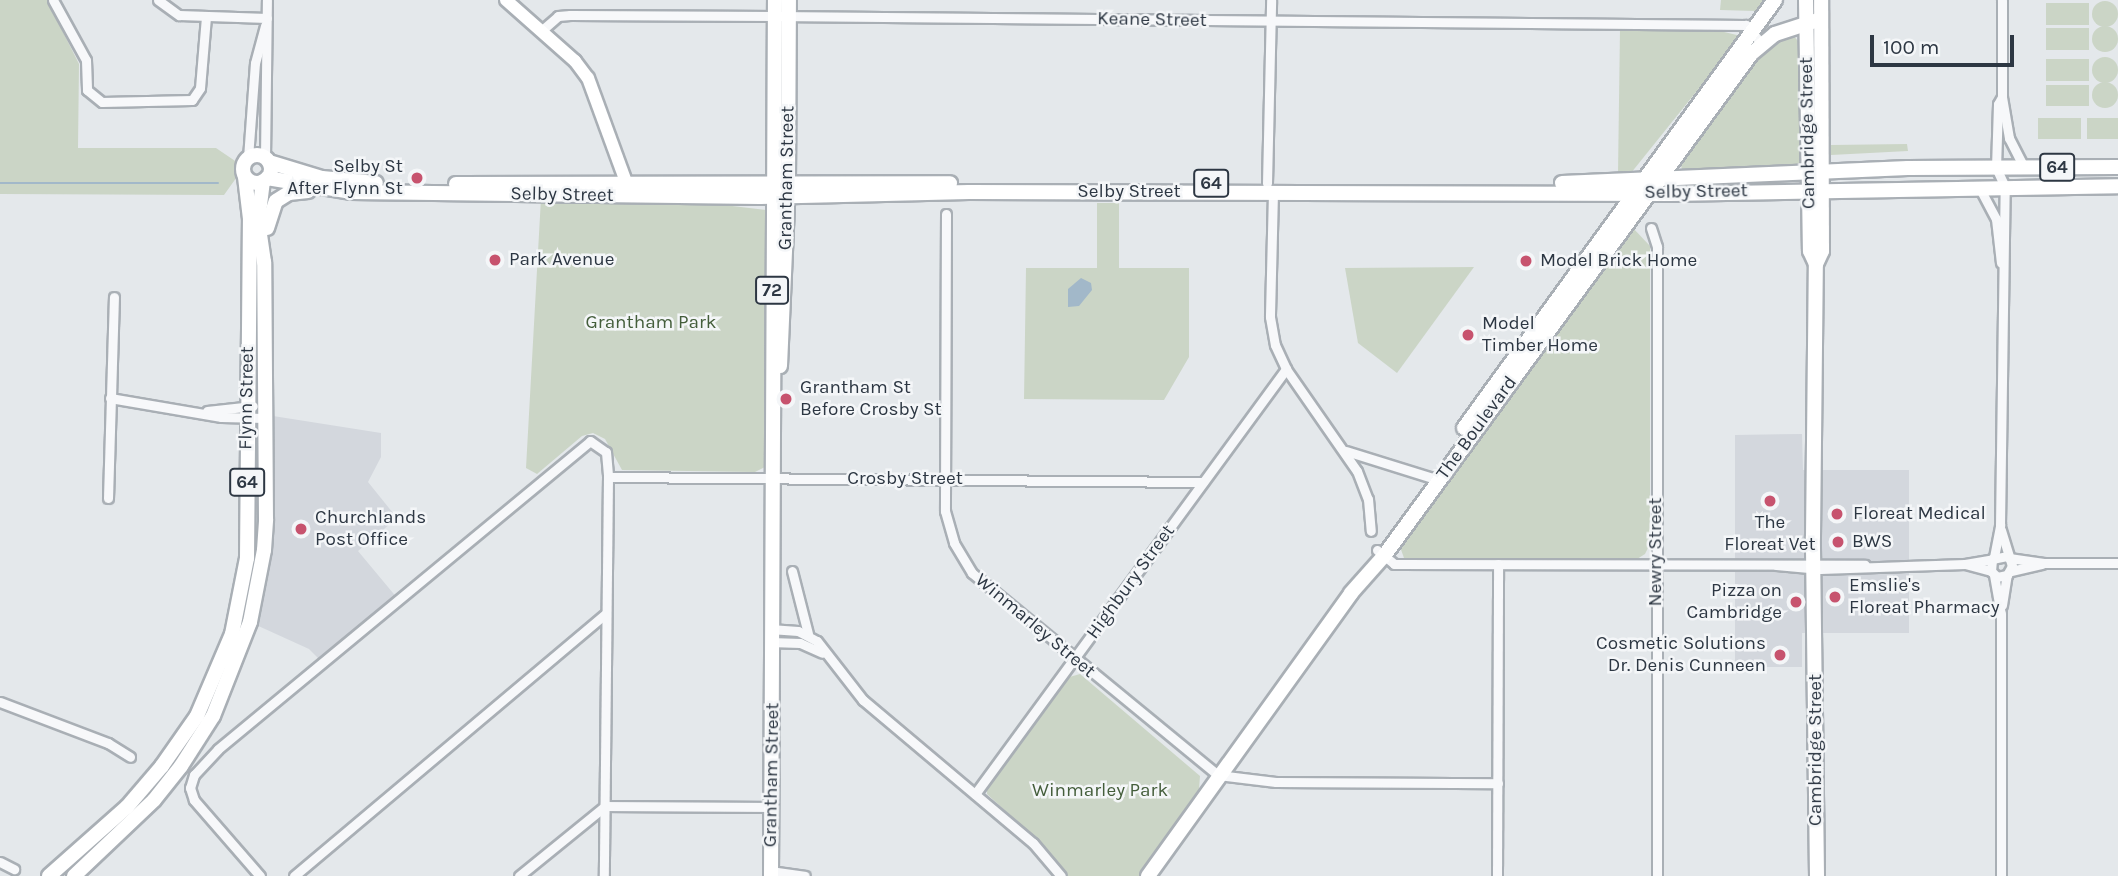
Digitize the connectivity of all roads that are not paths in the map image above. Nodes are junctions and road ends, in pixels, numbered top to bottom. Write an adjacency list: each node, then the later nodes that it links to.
1 (53, 0): 12 (street)
2 (158, 0): 12 (street)
3 (267, 0): 14 (street)
4 (506, 0): 18 (main road)
5 (775, 0): 13 (main road, Grantham Street / 72)
6 (789, 0): 13 (main road, Grantham Street / 72)
7 (1271, 0): 16 (street)
8 (1775, 0): 19 (main road, The Boulevard)
9 (1806, 0): 17 (main road, Cambridge Street)
10 (1821, 0): 15 (main road, Cambridge Street)
11 (2003, 0): 20 (street)
12 (206, 16): 14 (street)
13 (782, 16): 16 (street, Keane Street); 18 (street, Keane Street); 31 (main road, Grantham Street / 72); 32 (main road, Grantham Street / 72)
14 (267, 18): 21 (street); 22 (street)
15 (1821, 19): 17 (main road, The Boulevard); 26 (main road, Cambridge Street)
16 (1270, 21): 19 (street, Keane Street); 34 (street)
17 (1806, 24): 19 (main road, The Boulevard); 26 (main road, Cambridge Street)
18 (541, 31): 30 (main road)
19 (1757, 38): 29 (main road, The Boulevard); 35 (main road, The Boulevard)
20 (2002, 97): 23 (street); 24 (street)
21 (248, 158): 22 (main road, 64); 27 (main road, 64)
22 (267, 160): 28 (main road, 64); 30 (main road, Selby Street / 64)
23 (1996, 167): 24 (main road, Selby Street / 64); 26 (main road, Selby Street / 64); 37 (street)
24 (2024, 167): 25 (main road, Selby Street / 64)
25 (2118, 167)
26 (1816, 172): 29 (main road, Selby Street / 64); 38 (main road, Cambridge Street)
27 (245, 177): 28 (main road, 64); 50 (main road, Flynn Street / 64)
28 (265, 180): 39 (main road, Selby Street / 64); 45 (main road, Flynn Street / 64)
29 (1661, 180): 35 (main road, Selby Street / 64); 40 (main road, The Boulevard)
30 (630, 181): 31 (main road, Selby Street / 64); 41 (main road)
31 (773, 181): 32 (main road, Selby Street / 64); 42 (main road, Grantham Street / 72)
32 (788, 181): 34 (main road, Selby Street / 64); 42 (main road, Grantham Street / 72)
33 (2118, 186): 37 (main road, Selby Street / 64)
34 (1270, 187): 35 (main road, Selby Street / 64); 42 (main road, Selby Street / 64); 48 (street)
35 (1637, 187): 40 (main road, Selby Street / 64); 54 (main road, The Boulevard)
36 (1979, 187): 37 (main road, Selby Street / 64); 38 (main road, Selby Street / 64); 46 (street)
37 (2005, 187): 46 (street)
38 (1816, 190): 40 (main road, Selby Street / 64); 71 (main road, Cambridge Street)
39 (320, 191): 41 (main road, Selby Street / 64); 45 (main road, 64)
40 (1651, 194): 54 (main road, The Boulevard)
41 (630, 196): 42 (main road, Selby Street / 64)
42 (780, 197): 55 (main road, Grantham Street / 72)
43 (946, 214): 56 (street, Winmarley Street)
44 (1651, 228): 66 (street, Newry Street)
45 (264, 262): 51 (main road, Flynn Street / 64)
46 (2001, 263): 60 (street)
47 (114, 297): 49 (street)
48 (1286, 369): 52 (street); 57 (street, Highbury Street)
49 (110, 398): 50 (street); 59 (street)
50 (247, 412): 51 (street); 61 (main road, Flynn Street / 64)
51 (265, 412): 58 (main road, Flynn Street / 64)
52 (1346, 451): 54 (street); 62 (street)
53 (608, 477): 55 (street, Crosby Street); 75 (street); 93 (street)
54 (1432, 477): 63 (main road, The Boulevard)
55 (774, 478): 56 (street, Crosby Street); 78 (main road, Grantham Street / 72)
56 (944, 479): 57 (street, Crosby Street); 80 (street, Winmarley Street)
57 (1203, 482): 80 (street, Highbury Street)
58 (265, 495): 61 (main road); 92 (main road, Flynn Street / 64)
59 (108, 498)
60 (2000, 525): 64 (street); 65 (street)
61 (247, 526): 91 (main road, Flynn Street / 64)
62 (1371, 531)
63 (1381, 553): 69 (street); 83 (main road, The Boulevard)
64 (2008, 557): 65 (street); 67 (street); 74 (street)
65 (1993, 558): 70 (street); 73 (street)
66 (1656, 563): 69 (street); 71 (street); 101 (street, Newry Street)
67 (2044, 563): 68 (street); 74 (street)
68 (2118, 563)
69 (1498, 564): 84 (street)
70 (1965, 564): 71 (street); 73 (street)
71 (1816, 565): 102 (main road, Cambridge Street)
72 (792, 571): 77 (street)
73 (1992, 573): 74 (street); 76 (street)
74 (2009, 573): 76 (street)
75 (606, 614): 86 (street); 94 (street)
76 (2001, 614): 103 (street)
77 (807, 634): 78 (street); 79 (street)
78 (774, 636): 79 (street); 87 (main road, Grantham Street / 72)
79 (824, 654): 85 (street)
80 (1074, 660): 83 (street, Winmarley Street); 85 (street, Highbury Street)
81 (0, 702): 82 (street)
82 (130, 757)
83 (1218, 775): 84 (street); 99 (main road, The Boulevard)
84 (1498, 783): 100 (street)
85 (975, 794): 98 (street)
86 (605, 806): 87 (street); 95 (street); 96 (street)
87 (772, 807): 90 (main road, Grantham Street / 72)
88 (0, 862): 89 (street)
89 (14, 869)
90 (771, 874): 97 (street)
91 (49, 876)
92 (74, 876)
93 (260, 876)
94 (294, 876)
95 (519, 876)
96 (604, 876)
97 (805, 876)
98 (1061, 876)
99 (1148, 876)
100 (1497, 876)
101 (1657, 876)
102 (1816, 876)
103 (2001, 876)

